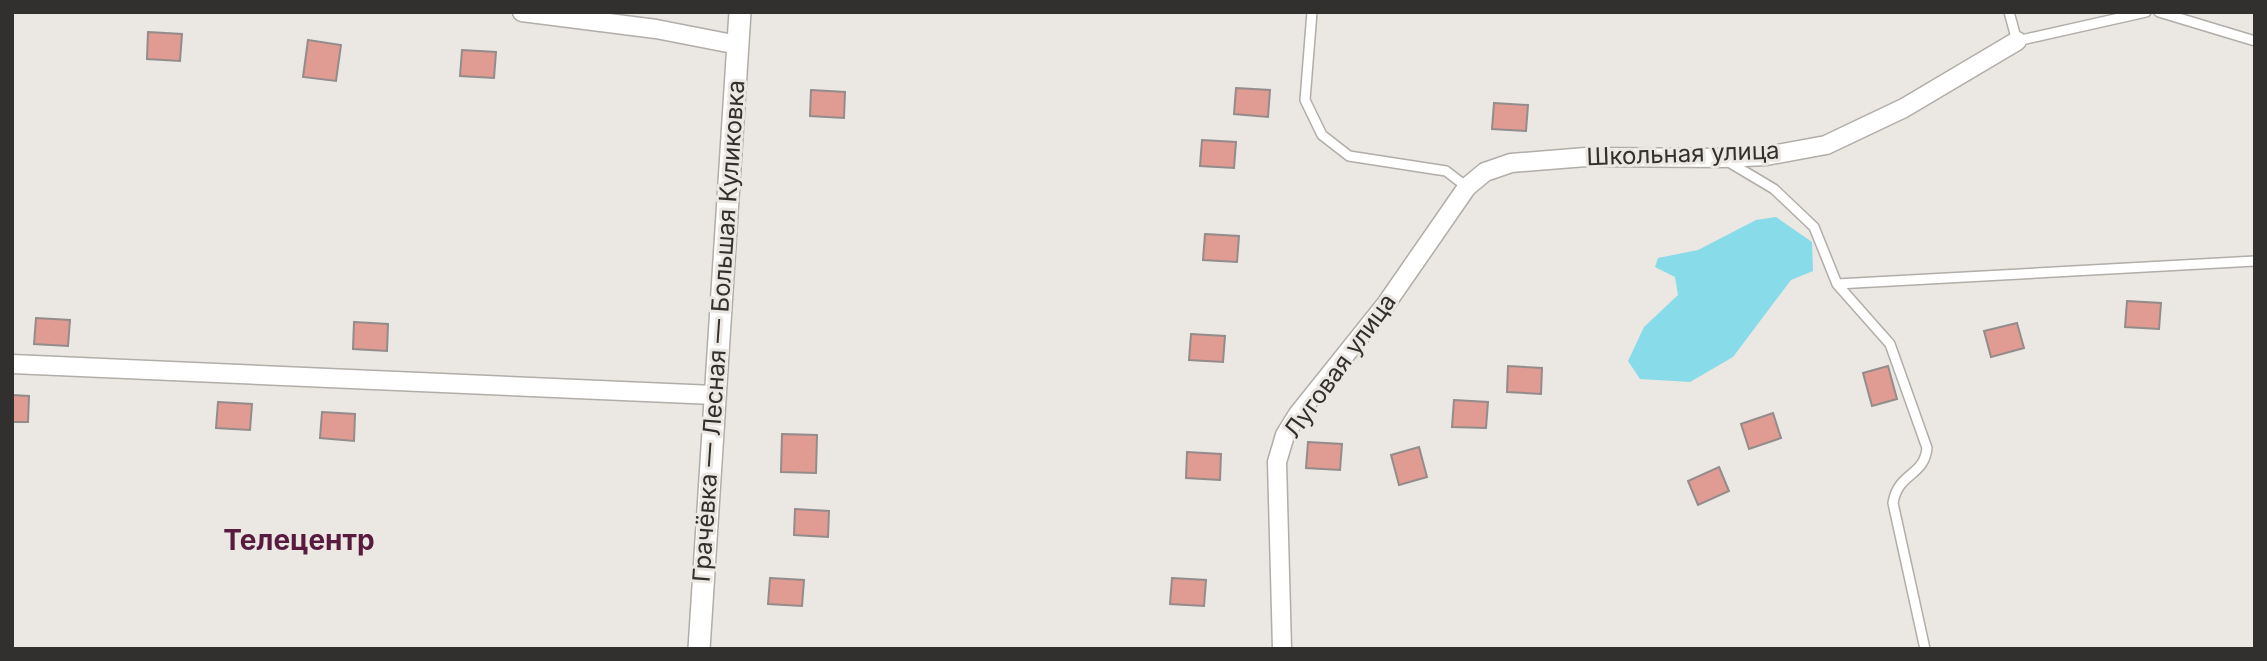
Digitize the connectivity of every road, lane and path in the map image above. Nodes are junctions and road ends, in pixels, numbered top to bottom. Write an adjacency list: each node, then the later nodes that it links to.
1 (522, 12): 9 (street)
2 (740, 12): 9 (street, Грачёвка — Лесная — Большая Куликовка)
3 (1312, 12): 11 (lane)
4 (2009, 12): 7 (lane)
5 (2146, 12): 7 (lane)
6 (2159, 12): 8 (lane)
7 (2017, 41): 10 (street, Школьная улица)
8 (2255, 41)
9 (738, 45): 15 (street, Грачёвка — Лесная — Большая Куликовка)
10 (1722, 159): 11 (street, Школьная улица); 13 (lane)
11 (1467, 187): 17 (street, Луговая улица)
12 (2255, 261): 13 (lane)
13 (1837, 284): 18 (lane)
14 (12, 364): 15 (street)
15 (714, 395): 16 (street, Грачёвка — Лесная — Большая Куликовка)
16 (699, 649)
17 (1282, 649)
18 (1925, 649)

